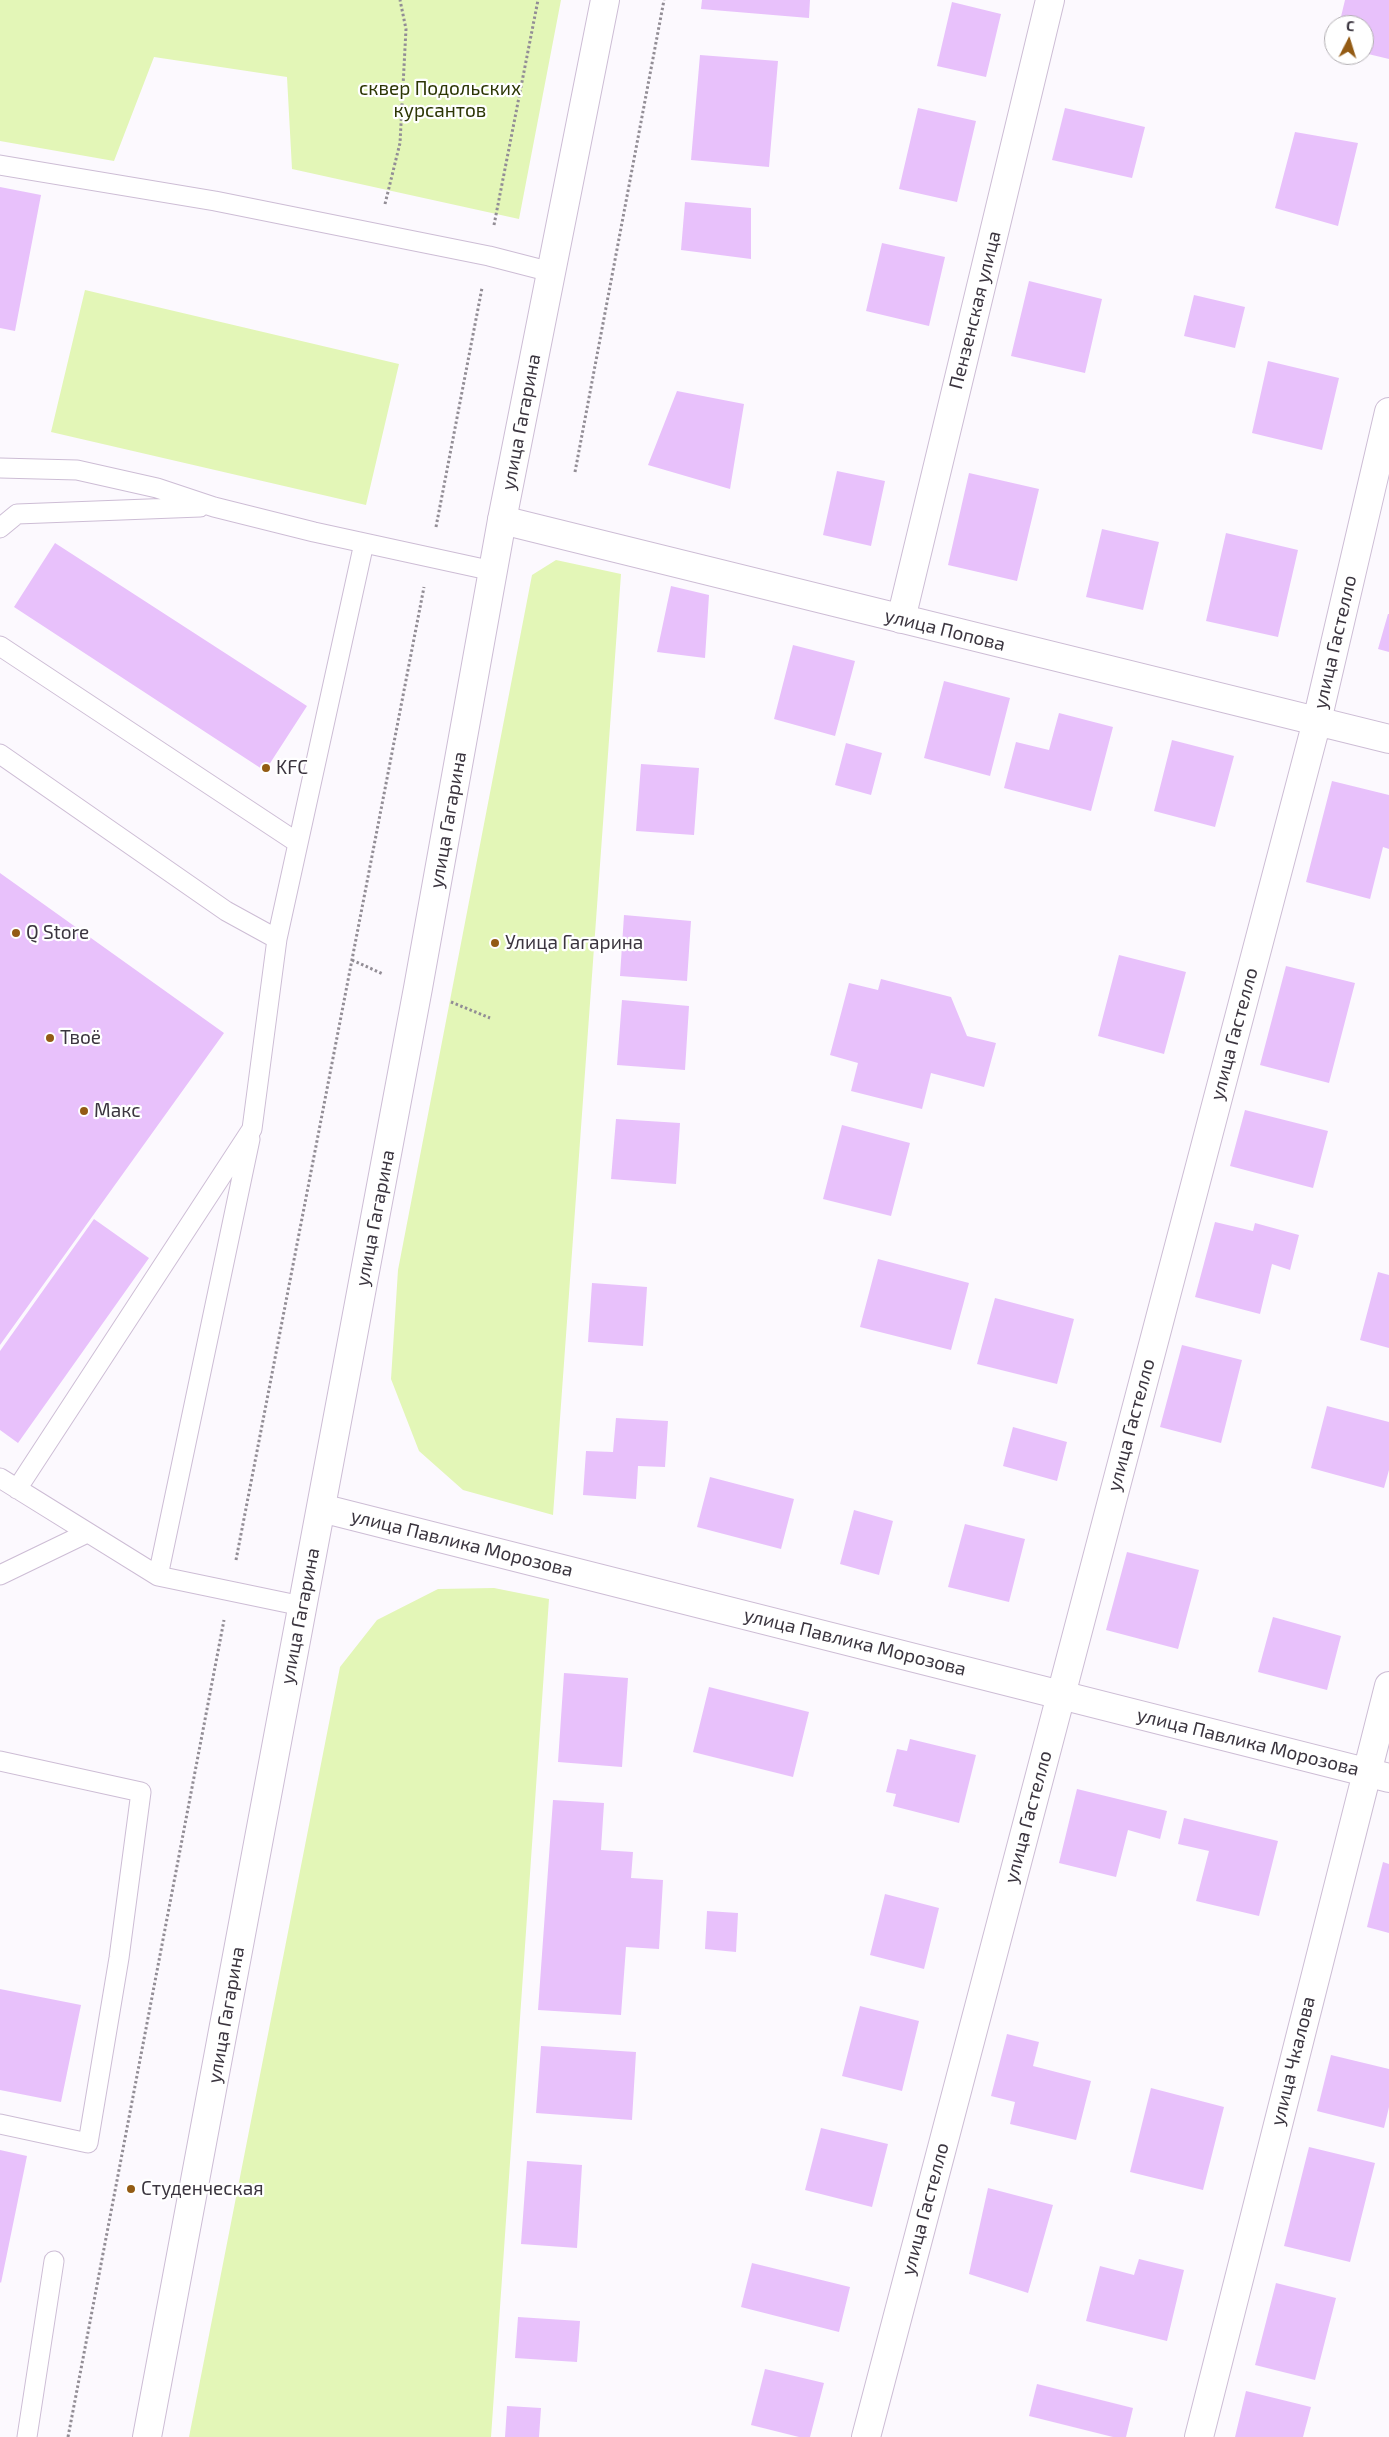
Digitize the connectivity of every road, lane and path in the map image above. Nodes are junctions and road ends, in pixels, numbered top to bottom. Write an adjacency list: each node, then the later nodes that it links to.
1 (400, 0): 7 (path)
2 (538, 0): 8 (path)
3 (605, 0): 9 (street, улица Гагарина)
4 (664, 0): 12 (path)
5 (1050, 0): 19 (street, Пензенская улица)
6 (0, 165): 7 (lane)
7 (378, 234): 8 (lane)
8 (489, 256): 9 (lane); 17 (path)
9 (551, 272): 14 (street, улица Гагарина)
10 (1389, 412): 21 (street, улица Гастелло)
11 (0, 468): 13 (lane)
12 (575, 472)
13 (214, 507): 15 (lane); 16 (lane)
14 (502, 520): 18 (street, улица Гагарина); 19 (street, улица Попова)
15 (0, 528)
16 (364, 543): 17 (lane); 24 (lane)
17 (430, 557): 18 (lane); 33 (path)
18 (493, 571): 29 (street, улица Гагарина)
19 (901, 619): 21 (street, улица Попова)
20 (0, 646): 24 (lane)
21 (1317, 721): 22 (street, улица Попова); 36 (street, улица Гастелло)
22 (1389, 739)
23 (0, 754): 25 (lane)
24 (298, 843): 25 (lane)
25 (277, 939): 26 (lane)
26 (252, 1129): 28 (lane); 32 (lane)
27 (0, 1478): 28 (lane)
28 (17, 1489): 30 (lane)
29 (321, 1508): 34 (street, улица Гагарина); 36 (street, улица Павлика Морозова)
30 (87, 1533): 31 (lane); 32 (lane)
31 (0, 1574)
32 (158, 1576): 33 (lane)
33 (230, 1591): 34 (lane); 42 (path)
34 (302, 1606): 43 (street, улица Гагарина)
35 (1389, 1686): 38 (street, улица Чкалова)
36 (1060, 1694): 38 (street, улица Павлика Морозова); 44 (street, улица Гастелло)
37 (0, 1761): 39 (lane)
38 (1378, 1775): 45 (street, улица Чкалова)
39 (0, 2124)
40 (54, 2261): 41 (lane)
41 (27, 2437)
42 (68, 2437)
43 (147, 2437)
44 (866, 2437)
45 (1199, 2437)

